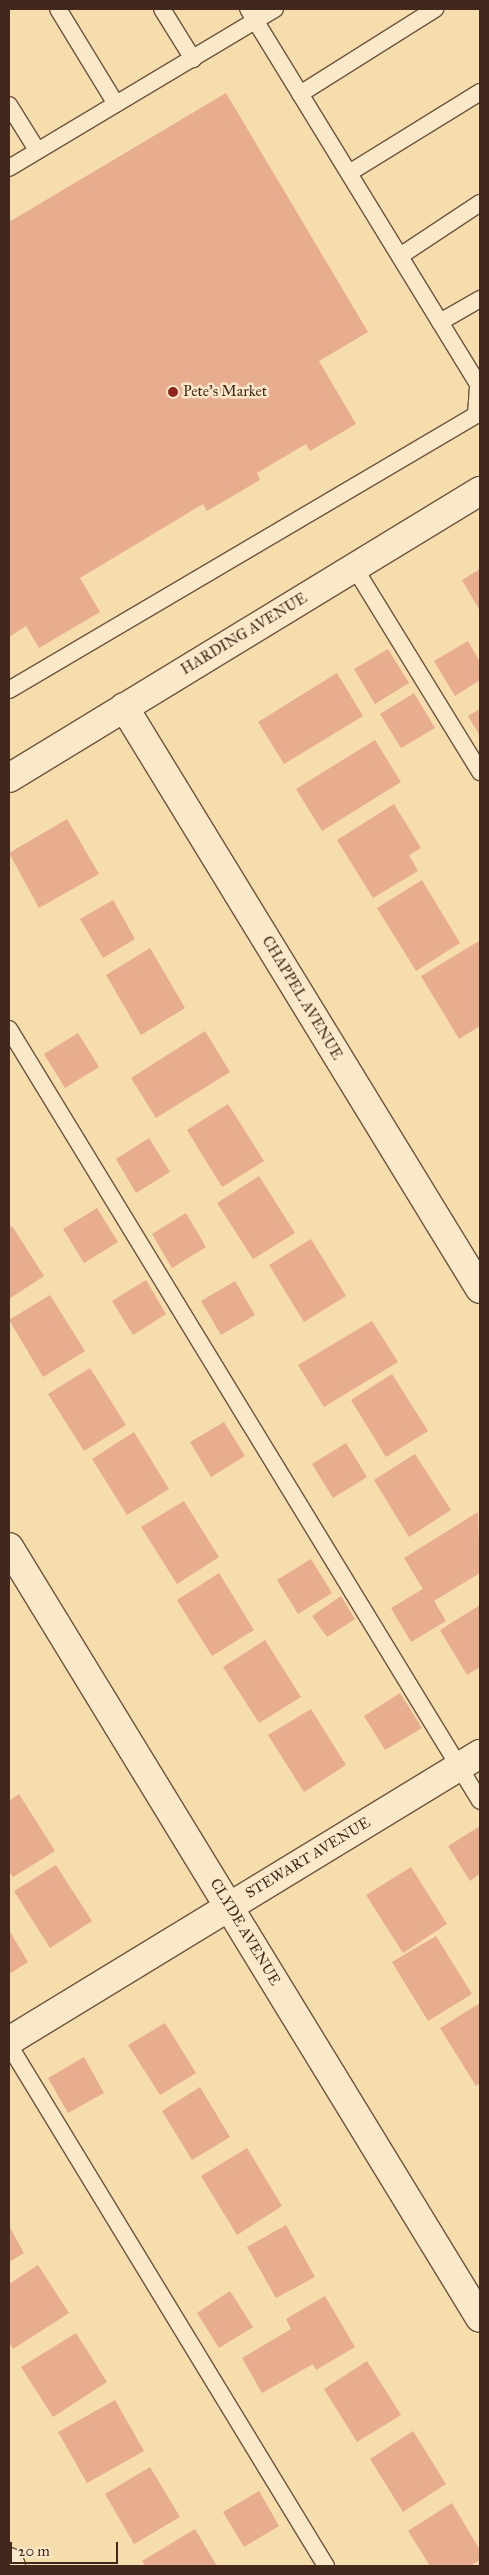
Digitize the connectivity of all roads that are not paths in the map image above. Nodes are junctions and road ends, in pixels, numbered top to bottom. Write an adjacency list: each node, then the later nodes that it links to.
1 (58, 9): 9 (lane)
2 (162, 9): 6 (lane)
3 (275, 9): 5 (lane)
4 (435, 9): 8 (lane)
5 (252, 15): 6 (lane); 8 (lane)
6 (193, 58): 9 (lane)
7 (480, 92): 13 (lane)
8 (300, 94): 13 (lane)
9 (116, 104): 11 (lane)
10 (9, 105): 11 (lane)
11 (37, 150): 12 (lane)
12 (9, 168)
13 (349, 173): 15 (lane)
14 (480, 203): 15 (lane)
15 (400, 256): 17 (lane)
16 (480, 299): 17 (lane)
17 (440, 322): 18 (lane)
18 (479, 383): 21 (lane)
19 (480, 491): 20 (street, HARDING AVENUE)
20 (354, 567): 22 (street, HARDING AVENUE); 23 (lane)
21 (9, 690)
22 (124, 707): 24 (street, HARDING AVENUE); 26 (street, CHAPPEL AVENUE)
23 (480, 772)
24 (9, 778)
25 (9, 1029): 28 (lane)
26 (480, 1289)
27 (9, 1547): 30 (street, CLYDE AVENUE)
28 (470, 1761): 29 (lane); 30 (street, STEWART AVENUE)
29 (480, 1801)
30 (229, 1906): 31 (street, STEWART AVENUE); 33 (street, CLYDE AVENUE)
31 (9, 2041)
32 (9, 2045): 36 (lane)
33 (480, 2318)
34 (9, 2562): 35 (street)
35 (11, 2566)
36 (326, 2566)

